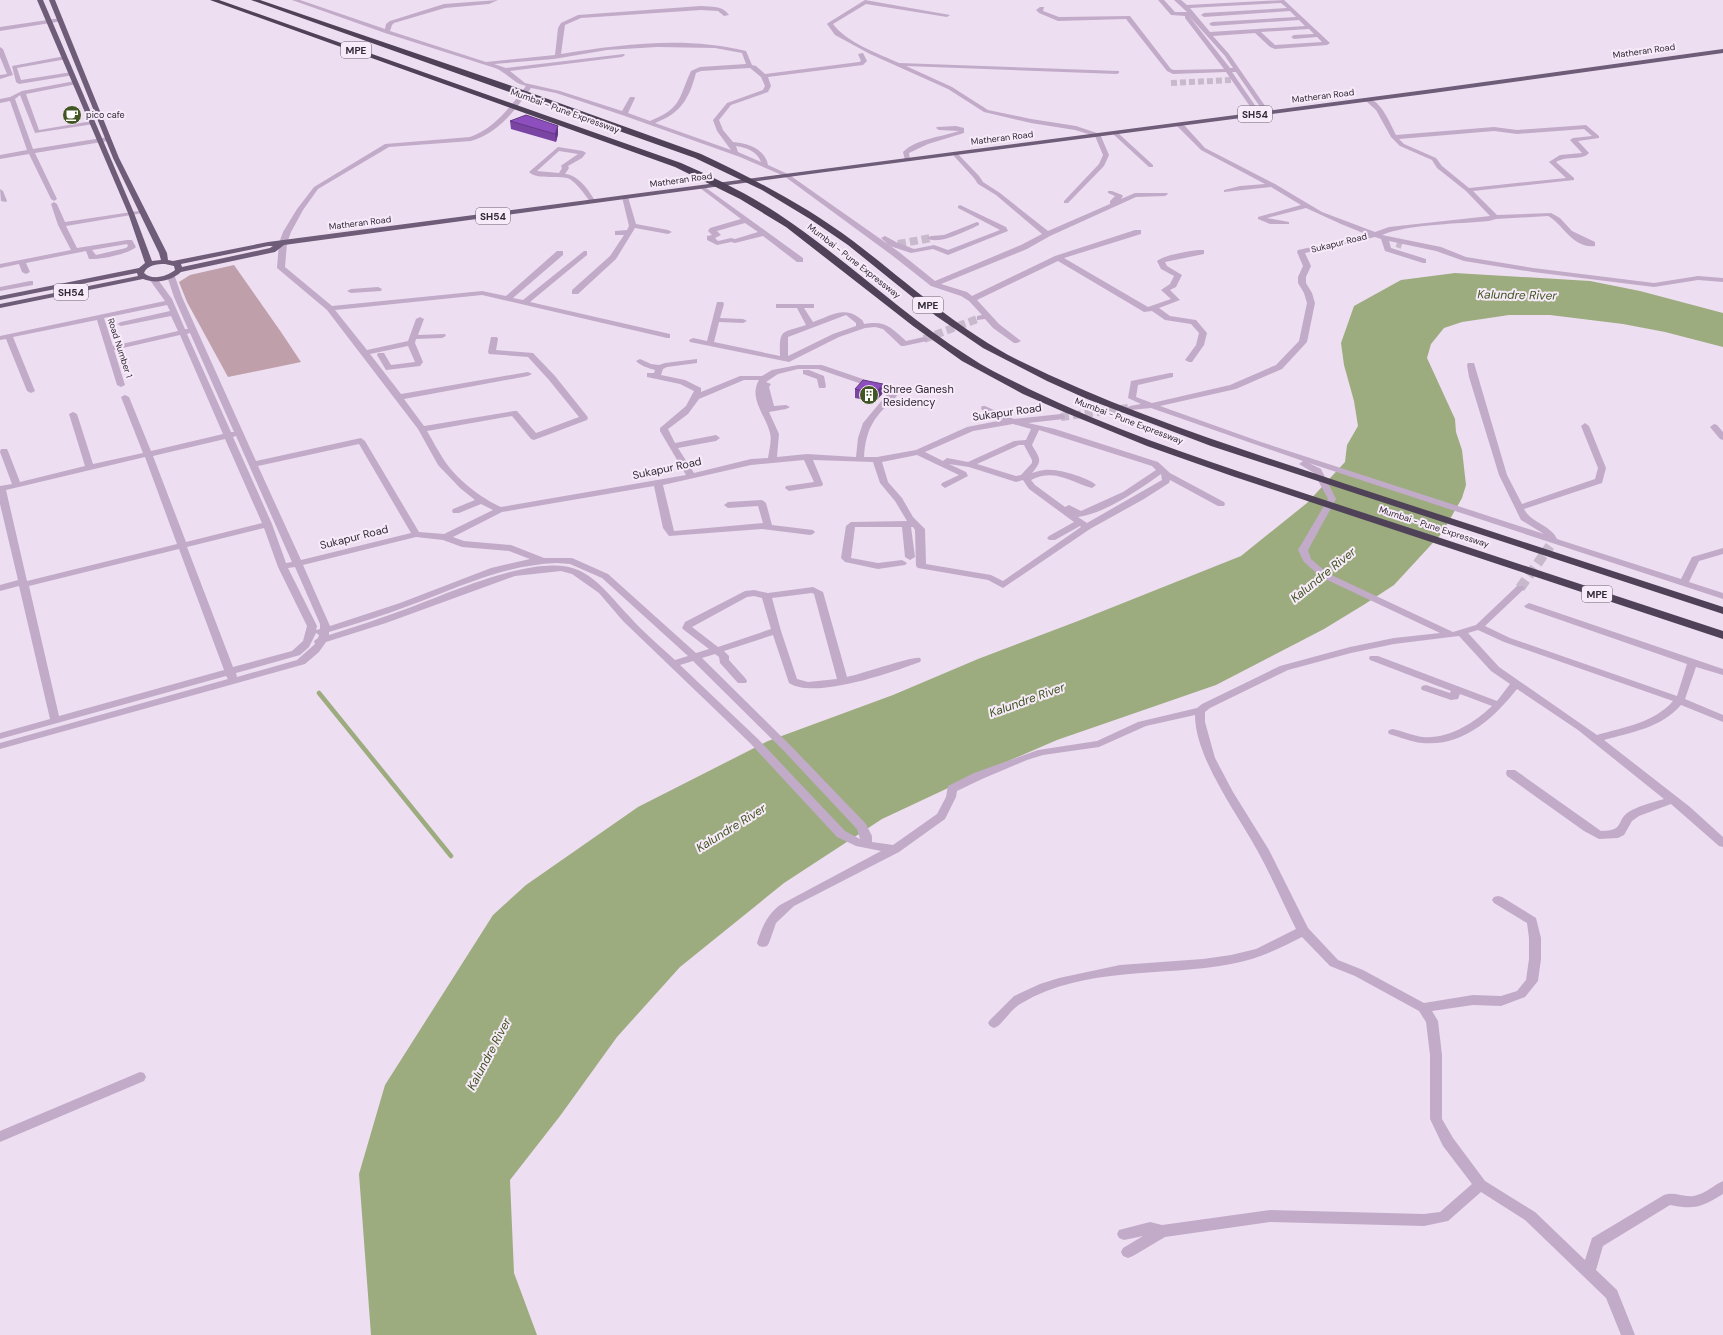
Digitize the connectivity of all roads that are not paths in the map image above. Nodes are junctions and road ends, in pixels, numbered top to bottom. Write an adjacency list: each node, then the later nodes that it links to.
1 (40, 0): 18 (main road)
2 (52, 0): 17 (main road)
3 (213, 0): 268 (highway, Mumbai - Pune Expressway / MPE)
4 (254, 0): 196 (highway, Mumbai - Pune Expressway / MPE)
5 (295, 0): 23 (street)
6 (496, 0): 23 (street)
7 (1161, 0): 12 (street)
8 (1177, 1): 12 (street)
9 (1197, 6): 11 (street); 12 (street); 15 (street)
10 (1042, 8): 38 (street)
11 (1291, 9): 15 (street); 16 (street)
12 (1185, 10): 25 (street); 38 (street)
13 (726, 15): 32 (street)
14 (947, 15): 35 (street)
15 (1204, 15): 19 (street)
16 (1301, 18): 19 (street); 20 (street)
17 (61, 20): 18 (street); 63 (main road)
18 (50, 22): 21 (street); 33 (main road)
19 (1212, 24): 24 (street)
20 (1310, 27): 22 (street); 26 (street)
21 (0, 28)
22 (1257, 30): 24 (street); 26 (street)
23 (387, 32): 34 (street)
24 (1220, 33): 25 (street)
25 (1210, 34): 39 (street)
26 (1318, 35): 27 (street)
27 (1294, 37)
28 (0, 49): 43 (street)
29 (1723, 51): 49 (main road, Matheran Road / SH54)
30 (861, 54): 42 (street)
31 (622, 55): 37 (street)
32 (558, 56): 34 (street); 36 (street)
33 (65, 58): 41 (main road); 41 (street)
34 (482, 63): 37 (street)
35 (895, 63): 40 (street); 61 (street)
36 (750, 66): 42 (street); 55 (street)
37 (505, 70): 45 (street)
38 (1228, 70): 39 (street); 53 (street)
39 (1237, 70): 51 (street)
40 (1117, 72)
41 (72, 74): 44 (main road)
42 (764, 76): 66 (street)
43 (0, 77)
44 (76, 83): 46 (street); 54 (main road)
45 (529, 86): 52 (street); 109 (street)
46 (22, 93): 48 (street); 58 (street)
47 (632, 98): 52 (street)
48 (12, 99): 50 (street); 60 (street)
49 (1368, 100): 51 (main road, Matheran Road / SH54); 62 (street)
50 (0, 101)
51 (1267, 113): 53 (main road, Matheran Road / SH54)
52 (624, 114): 55 (street)
53 (1258, 114): 56 (main road, Matheran Road / SH54)
54 (92, 123): 58 (street); 64 (main road)
55 (650, 123): 68 (street)
56 (1179, 125): 59 (main road, Matheran Road / SH54); 76 (street)
57 (939, 128): 71 (street)
58 (37, 132): 60 (street); 65 (street)
59 (1115, 133): 61 (main road, Matheran Road / SH54); 73 (street)
60 (24, 134): 67 (street)
61 (1098, 135): 69 (main road, Matheran Road / SH54); 87 (street)
62 (1394, 137): 78 (street); 78 (street)
63 (108, 139): 64 (street); 91 (main road)
64 (98, 140): 67 (street); 92 (main road)
65 (42, 141)
66 (731, 144): 68 (street); 72 (street)
67 (32, 152): 70 (street); 98 (street)
68 (735, 154): 72 (street)
69 (955, 154): 71 (main road, Matheran Road / SH54); 104 (street)
70 (0, 157)
71 (908, 160): 75 (main road, Matheran Road / SH54)
72 (765, 166): 75 (street)
73 (1151, 166)
74 (561, 175): 74 (street); 86 (street)
75 (786, 175): 77 (main road, Matheran Road / SH54); 113 (street)
76 (1273, 185): 79 (street); 88 (street)
77 (702, 187): 83 (main road, Matheran Road / SH54); 95 (street)
78 (1468, 190): 94 (street)
79 (1226, 191)
80 (0, 192): 84 (street)
81 (1110, 192): 85 (street)
82 (1165, 194): 85 (street)
83 (625, 197): 86 (main road, Matheran Road / SH54); 99 (street)
84 (4, 201)
85 (1117, 201): 90 (street)
86 (593, 202): 109 (main road, Matheran Road / SH54)
87 (1066, 202)
88 (1307, 205): 96 (street); 105 (street)
89 (960, 207): 111 (street)
90 (1103, 208): 93 (street); 104 (street)
91 (143, 211): 92 (street); 122 (main road)
92 (131, 212): 98 (street); 124 (main road)
93 (1092, 212)
94 (1495, 217): 105 (street); 112 (street)
95 (747, 220): 103 (street); 103 (street)
96 (1287, 223)
97 (977, 224): 107 (street)
98 (62, 225): 115 (street)
99 (632, 229): 100 (street); 102 (street); 137 (street)
100 (668, 232)
101 (1138, 232): 119 (street)
102 (618, 233)
103 (764, 233): 120 (street)
104 (1047, 234): 131 (street)
105 (1375, 235): 108 (street); 193 (street, Sukapur Road)
106 (885, 238): 111 (street)
107 (931, 238)
108 (1384, 239): 110 (street); 121 (street); 129 (street)
109 (283, 243): 126 (main road, Matheran Road / SH54); 149 (street)
110 (1397, 243)
111 (897, 244): 113 (street)
112 (1592, 244)
113 (887, 247): 131 (street)
114 (88, 249): 114 (street); 115 (street)
115 (75, 251): 123 (street)
116 (1201, 252): 150 (street)
117 (560, 253): 139 (street)
118 (584, 253): 142 (street)
119 (1058, 258): 140 (street); 150 (street)
120 (800, 260)
121 (1423, 261)
122 (165, 262): 124 (main road, SH54); 126 (main road, SH54)
123 (23, 263): 125 (street); 130 (street)
124 (149, 264): 127 (main road, SH54)
125 (0, 267)
126 (175, 270): 128 (main road, SH54); 159 (street)
127 (142, 274): 128 (main road, SH54); 135 (main road, SH54); 145 (main road, SH54)
128 (154, 279): 141 (street)
129 (1723, 280)
130 (30, 283): 133 (street); 135 (street)
131 (934, 284): 140 (street)
132 (365, 288): 134 (street); 136 (street); 143 (street)
133 (0, 289)
134 (378, 289)
135 (33, 291): 138 (main road, SH54)
136 (351, 292)
137 (575, 292)
138 (0, 298)
139 (508, 298): 142 (street); 143 (street)
140 (972, 300): 169 (street)
141 (169, 302): 151 (street); 154 (street)
142 (526, 302): 163 (street)
143 (366, 304): 149 (street)
144 (720, 304): 155 (street)
145 (0, 306)
146 (779, 306): 147 (street)
147 (799, 306): 148 (street); 157 (street)
148 (812, 306)
149 (330, 308): 172 (street)
150 (1153, 308): 175 (street)
151 (173, 313): 154 (street); 160 (street)
152 (100, 316): 154 (street); 161 (street); 171 (street, Road Number 1)
153 (420, 319): 167 (street)
154 (116, 320)
155 (716, 320): 156 (street); 170 (street)
156 (743, 321)
157 (811, 326): 158 (street); 174 (street)
158 (860, 326): 166 (street); 174 (street)
159 (193, 330): 160 (street); 185 (street)
160 (182, 332): 171 (street); 187 (street)
161 (9, 336): 164 (street); 189 (street)
162 (442, 336): 167 (street)
163 (667, 336)
164 (0, 338)
165 (494, 339): 204 (street)
166 (924, 339)
167 (412, 340): 172 (street); 173 (street)
168 (693, 340): 170 (street)
169 (1017, 341)
170 (710, 344): 174 (street)
171 (110, 349): 186 (street, Road Number 1)
172 (365, 353): 191 (street)
173 (382, 355)
174 (786, 359): 180 (street)
175 (1189, 360)
176 (640, 361): 179 (street)
177 (694, 361): 179 (street)
178 (1471, 365): 236 (street)
179 (660, 368): 192 (street)
180 (802, 368): 183 (street); 184 (street); 188 (street); 217 (street)
181 (528, 374): 191 (street)
182 (1170, 375): 193 (street)
183 (776, 376)
184 (765, 381): 192 (street); 198 (street)
185 (217, 384): 187 (street); 205 (street)
186 (121, 385)
187 (206, 386): 206 (street)
188 (822, 386)
189 (31, 391)
190 (124, 397): 214 (street)
191 (399, 397): 204 (street)
192 (696, 397): 210 (street)
193 (1151, 406): 196 (street, Sukapur Road); 211 (street)
194 (786, 407): 198 (street)
195 (985, 408): 200 (street)
196 (1128, 410): 262 (highway, Mumbai - Pune Expressway / MPE)
197 (73, 414): 223 (street)
198 (771, 417): 216 (street)
199 (1061, 417): 200 (street, Sukapur Road)
200 (1013, 422): 202 (street); 213 (street, Sukapur Road)
201 (1585, 426): 236 (street)
202 (1036, 427): 209 (street); 224 (street)
203 (1714, 427): 207 (street)
204 (422, 429): 233 (street)
205 (239, 433): 206 (street); 220 (street)
206 (228, 436): 214 (street); 239 (street)
207 (1723, 437)
208 (716, 438): 210 (street)
209 (1028, 442): 221 (street); 221 (street)
210 (673, 446): 225 (street)
211 (1270, 448): 247 (street); 266 (street)
212 (4, 451): 227 (street)
213 (918, 452): 219 (street, Sukapur Road); 228 (street)
214 (148, 454): 223 (street); 248 (street)
215 (807, 457): 216 (street, Sukapur Road); 217 (street, Sukapur Road); 231 (street)
216 (772, 459): 225 (street, Sukapur Road)
217 (860, 460): 219 (street, Sukapur Road)
218 (947, 461): 221 (street)
219 (878, 463): 222 (street); 240 (street)
220 (254, 464): 244 (street); 252 (street)
221 (970, 465)
222 (867, 466)
223 (90, 468): 227 (street)
224 (1164, 473): 230 (street); 235 (street); 241 (street)
225 (691, 476): 226 (street, Sukapur Road)
226 (658, 483): 237 (street, Sukapur Road); 242 (street)
227 (17, 485): 232 (street)
228 (945, 485)
229 (1092, 485): 241 (street)
230 (1041, 486)
231 (789, 488)
232 (1, 489): 255 (street)
233 (481, 501): 237 (street); 238 (street)
234 (728, 504): 242 (street)
235 (1221, 504)
236 (1519, 508): 247 (street)
237 (500, 510): 245 (street, Sukapur Road)
238 (456, 511)
239 (267, 524): 248 (street); 254 (street)
240 (910, 524): 241 (street); 250 (street); 253 (street)
241 (1084, 524): 246 (street)
242 (768, 527): 243 (street)
243 (810, 532)
244 (416, 534): 245 (street, Sukapur Road); 252 (street, Sukapur Road)
245 (445, 537): 251 (street)
246 (1052, 538)
247 (1552, 544): 256 (street)
248 (181, 545): 255 (street); 278 (street)
249 (1723, 551): 256 (street)
250 (910, 557)
251 (544, 561): 264 (street); 272 (street)
252 (299, 563): 254 (street, Sukapur Road); 264 (street)
253 (902, 563)
254 (283, 567): 267 (street)
255 (23, 583): 257 (street); 288 (street)
256 (1684, 583): 260 (street)
257 (0, 588)
258 (1520, 588): 263 (street)
259 (768, 596): 265 (street); 271 (street); 280 (street)
260 (1723, 596)
261 (1529, 606): 275 (street)
262 (1723, 611)
263 (1479, 627): 266 (street); 284 (street)
264 (325, 631): 267 (street); 269 (street)
265 (776, 631): 271 (street); 280 (street)
266 (1457, 634): 281 (street); 286 (street)
267 (311, 635): 270 (street)
268 (1723, 635)
269 (322, 641): 270 (street); 276 (street); 278 (street)
270 (306, 646): 278 (street)
271 (718, 650): 272 (street); 279 (street)
272 (695, 658): 276 (street); 295 (street)
273 (1374, 658): 283 (street)
274 (916, 660): 280 (street)
275 (1692, 662): 277 (street); 284 (street)
276 (674, 664): 295 (street)
277 (1723, 672)
278 (232, 676): 288 (street); 292 (street)
279 (742, 681)
280 (843, 682)
281 (1516, 683): 285 (street); 291 (street)
282 (1426, 688): 283 (street)
283 (1457, 689): 285 (street)
284 (1679, 700): 287 (street); 291 (street)
285 (1499, 705): 289 (street)
286 (1200, 711): 297 (street); 299 (street)
287 (1723, 719)
288 (55, 720): 290 (street)
289 (1393, 732)
290 (0, 736)
291 (1595, 739): 294 (street)
292 (0, 746)
293 (1511, 773): 294 (street)
294 (1672, 800): 296 (street)
295 (866, 841): 297 (street)
296 (1723, 843)
297 (895, 849): 300 (street)
298 (1498, 900): 301 (street)
299 (1303, 930): 301 (street); 302 (street)
300 (762, 943)
301 (1423, 1008): 305 (street)
302 (994, 1023)
303 (140, 1078): 304 (street)
304 (0, 1137)
305 (1480, 1185): 307 (street); 310 (street)
306 (1723, 1188): 310 (street)
307 (1162, 1231): 308 (street); 309 (street)
308 (1124, 1234)
309 (1128, 1252)
310 (1589, 1272): 311 (street)
311 (1628, 1335)

